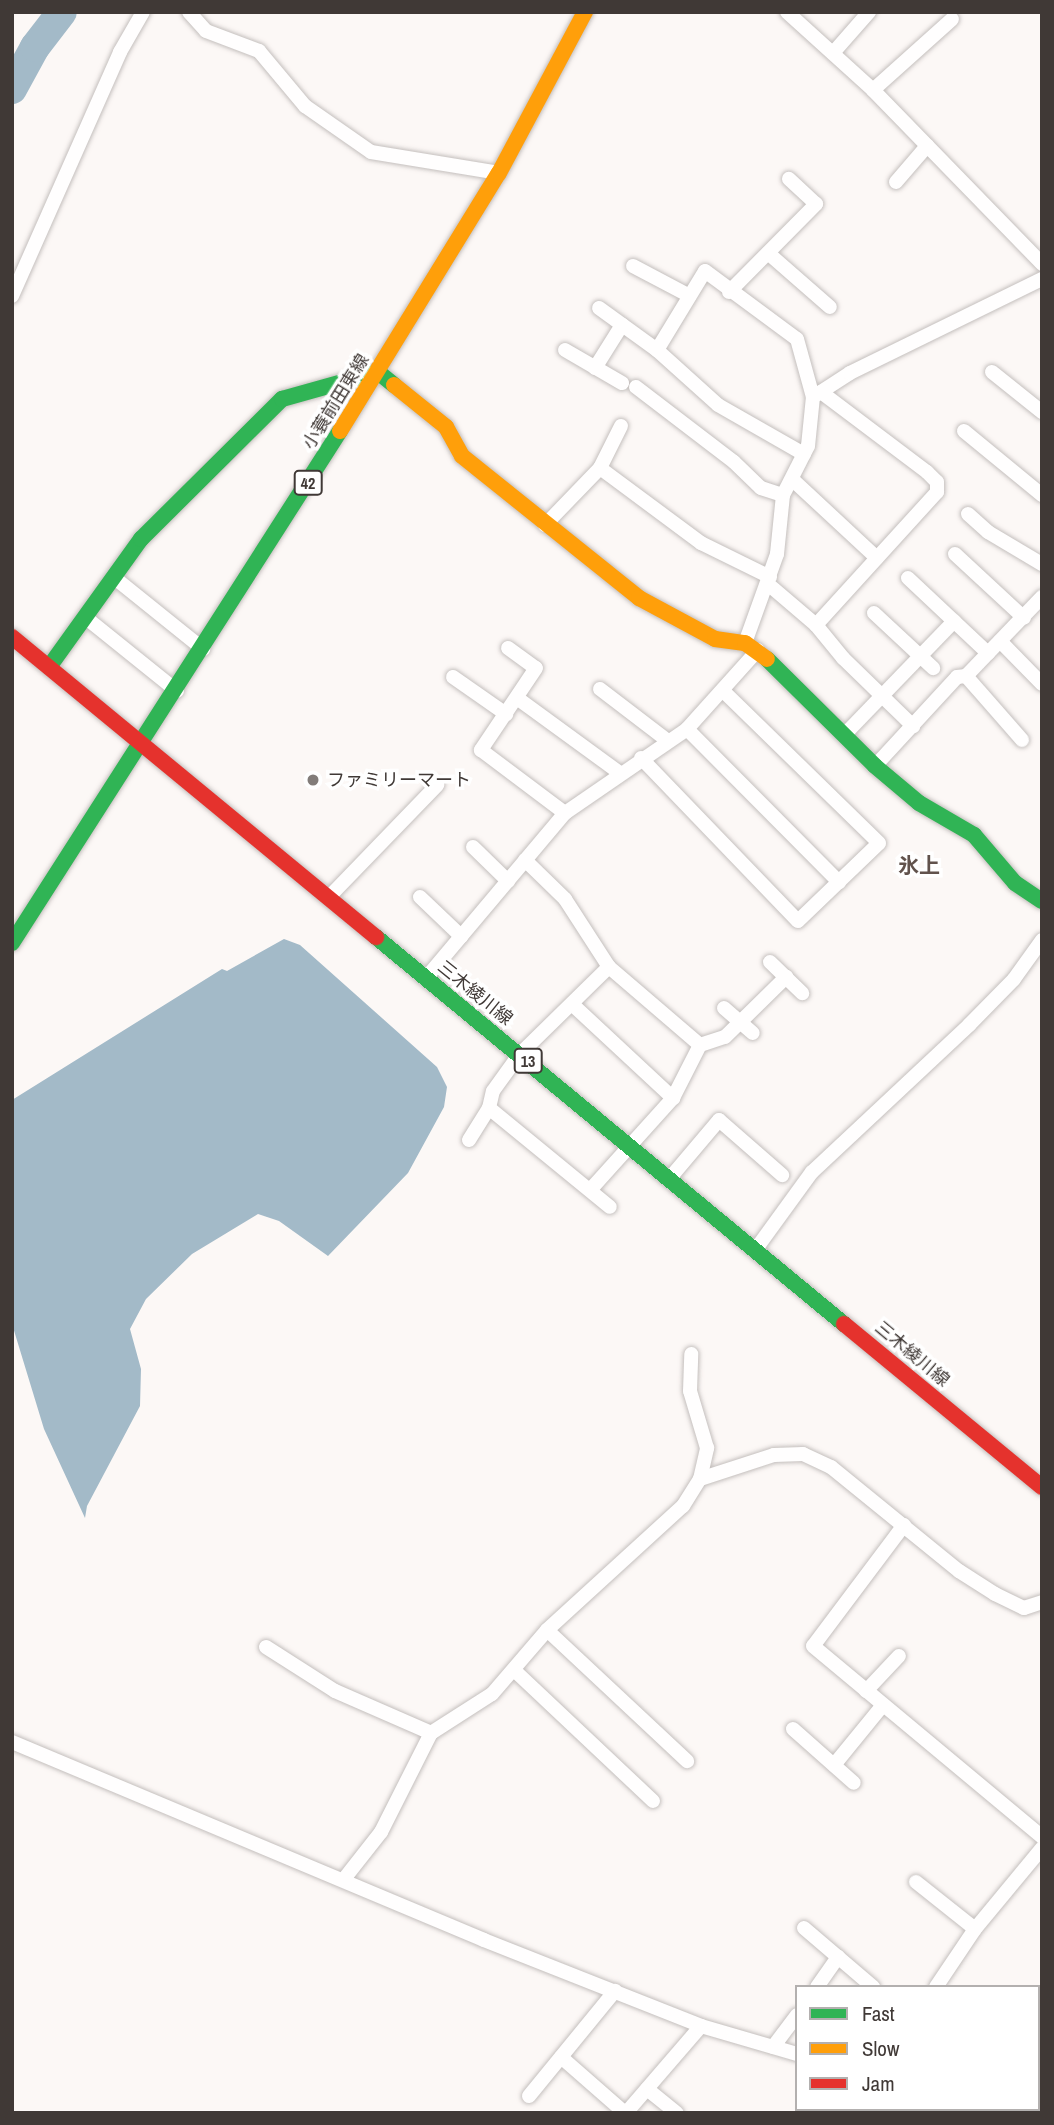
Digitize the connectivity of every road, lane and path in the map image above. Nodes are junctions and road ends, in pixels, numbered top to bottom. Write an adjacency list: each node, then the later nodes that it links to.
1 (143, 12): 18 (street)
2 (189, 12): 10 (street)
3 (585, 12): 10 (main road, 小蓑前田東線 / 42)
4 (787, 12): 7 (street)
5 (869, 12): 7 (street)
6 (952, 19): 8 (street)
7 (833, 52): 8 (street)
8 (873, 90): 9 (street)
9 (927, 146): 12 (street); 14 (street)
10 (499, 173): 26 (main road, 小蓑前田東線 / 42)
11 (789, 179): 13 (street)
12 (896, 182)
13 (768, 253): 17 (street); 20 (street)
14 (1042, 264)
15 (633, 266): 19 (street)
16 (1042, 279): 28 (street)
17 (729, 292): 19 (street); 28 (street)
18 (12, 296)
19 (690, 296): 24 (street)
20 (830, 307)
21 (599, 308): 22 (street)
22 (622, 325): 24 (street); 25 (street)
23 (565, 350): 25 (street)
24 (657, 350): 32 (street)
25 (595, 368): 35 (street)
26 (378, 372): 38 (main road); 43 (main road); 55 (main road, 小蓑前田東線 / 42)
27 (992, 372): 29 (street)
28 (817, 395): 32 (street); 40 (street)
29 (1042, 412)
30 (621, 426): 33 (street)
31 (964, 431): 36 (street)
32 (804, 454): 34 (street)
33 (600, 468): 38 (street); 44 (street)
34 (794, 481): 35 (street); 40 (street)
35 (783, 495): 44 (street)
36 (1042, 495)
37 (968, 514): 41 (street)
38 (545, 525): 53 (main road)
39 (955, 554): 48 (street)
40 (877, 558): 50 (street)
41 (1042, 564)
42 (908, 578): 49 (street)
43 (116, 579): 47 (main road); 55 (street)
44 (769, 581): 50 (street); 53 (street)
45 (1040, 604): 48 (street)
46 (874, 613): 57 (street)
47 (85, 617): 58 (main road); 64 (street)
48 (1024, 618): 52 (street)
49 (954, 621): 56 (street); 57 (street)
50 (816, 625): 67 (street)
51 (12, 637): 58 (main road, 三木綾川線 / 13)
52 (1000, 641): 56 (street); 62 (street)
53 (752, 646): 65 (street); 71 (main road)
54 (508, 648): 66 (street)
55 (203, 649): 64 (main road, 小蓑前田東線 / 42)
56 (988, 653): 60 (street)
57 (921, 657): 59 (street); 67 (street)
58 (49, 667): 74 (main road, 三木綾川線 / 13)
59 (933, 668)
60 (966, 676): 69 (street); 72 (street)
61 (453, 677): 68 (street)
62 (1042, 684)
63 (600, 689): 73 (street)
64 (177, 691): 74 (main road, 小蓑前田東線 / 42)
65 (723, 691): 70 (street); 83 (street)
66 (517, 698): 68 (street); 77 (street)
67 (882, 698): 69 (street); 71 (street)
68 (506, 714): 79 (street)
69 (913, 726): 76 (street)
70 (687, 729): 73 (street); 83 (street)
71 (845, 734): 76 (main road)
72 (1022, 740)
73 (668, 741): 75 (street)
74 (144, 744): 84 (main road, 三木綾川線 / 13); 89 (main road, 小蓑前田東線 / 42)
75 (641, 758): 77 (street); 83 (street)
76 (875, 766): 86 (main road)
77 (620, 772): 79 (street)
78 (437, 785): 84 (street)
79 (565, 813): 81 (street)
80 (473, 847): 82 (street)
81 (526, 860): 82 (street); 91 (street)
82 (508, 881): 87 (street)
83 (839, 882)
84 (329, 897): 93 (main road, 三木綾川線 / 13)
85 (420, 897): 87 (street)
86 (1042, 901)
87 (461, 936): 93 (street)
88 (1042, 940): 109 (street)
89 (12, 943)
90 (771, 962): 92 (street)
91 (609, 967): 95 (street); 99 (street)
92 (786, 977): 94 (street); 97 (street)
93 (426, 978): 100 (main road, 三木綾川線 / 13)
94 (802, 992)
95 (573, 1005): 100 (street); 101 (street)
96 (724, 1008): 97 (street)
97 (739, 1023): 98 (street); 99 (street)
98 (753, 1033)
99 (700, 1045): 101 (street)
100 (519, 1055): 102 (street); 104 (main road, 三木綾川線 / 13)
101 (673, 1098): 104 (street)
102 (489, 1108): 103 (street); 107 (street)
103 (469, 1140)
104 (632, 1147): 106 (main road, 三木綾川線 / 13); 107 (street)
105 (782, 1175): 106 (street)
106 (670, 1178): 109 (main road, 三木綾川線 / 13)
107 (591, 1189): 108 (street)
108 (610, 1207)
109 (756, 1249): 112 (main road, 三木綾川線 / 13)
110 (691, 1354): 111 (street)
111 (700, 1479): 113 (street); 115 (street)
112 (1042, 1487)
113 (904, 1525): 114 (street); 119 (street)
114 (1042, 1602)
115 (547, 1630): 118 (street); 124 (street)
116 (266, 1647): 122 (street)
117 (900, 1656): 119 (street)
118 (514, 1670): 122 (street); 127 (street)
119 (866, 1691): 120 (street)
120 (883, 1705): 125 (street); 128 (street)
121 (793, 1729): 125 (street)
122 (431, 1733): 130 (street)
123 (12, 1742): 130 (street)
124 (687, 1761)
125 (834, 1765): 126 (street)
126 (854, 1783)
127 (653, 1801)
128 (1042, 1837)
129 (1042, 1848): 133 (street)
130 (344, 1879): 138 (street)
131 (916, 1882): 133 (street)
132 (804, 1928): 134 (street)
133 (975, 1928): 137 (street)
134 (838, 1957): 135 (street); 136 (street)
135 (818, 1985)
136 (871, 1985)
137 (937, 1985)
138 (615, 1991): 140 (street); 143 (street)
139 (795, 2017): 141 (street)
140 (701, 2025): 141 (street); 144 (street)
141 (773, 2047): 142 (street)
142 (795, 2053)
143 (561, 2057): 145 (street); 146 (street)
144 (647, 2089): 146 (street); 147 (street)
145 (529, 2096)
146 (625, 2113)
147 (677, 2113)

